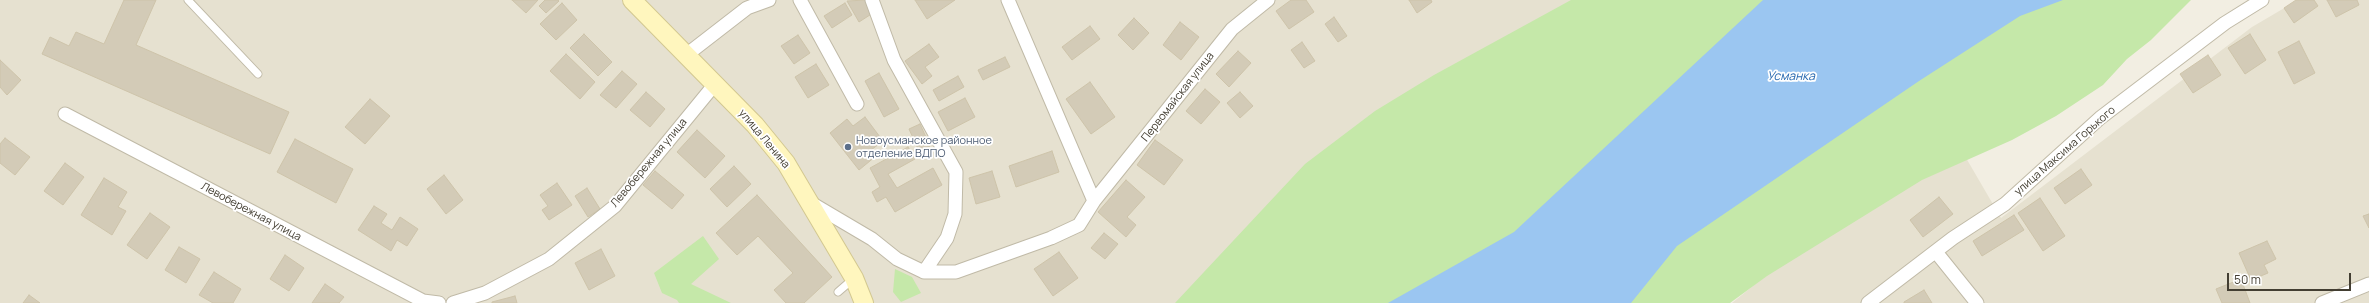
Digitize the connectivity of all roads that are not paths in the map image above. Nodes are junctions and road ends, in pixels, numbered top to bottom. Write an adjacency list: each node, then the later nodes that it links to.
1 (188, 0): 10 (lane)
2 (632, 0): 9 (main road, улица Ленина)
3 (769, 0): 9 (street)
4 (800, 0): 12 (street)
5 (872, 0): 17 (street)
6 (1008, 0): 14 (street)
7 (1268, 0): 14 (street, Первомайская улица)
8 (2262, 0): 16 (street, улица Максима Горького)
9 (685, 56): 11 (main road, улица Ленина)
10 (258, 74)
11 (715, 84): 15 (main road, улица Ленина); 22 (street, Левобережная улица)
12 (857, 104)
13 (64, 114): 21 (street, Левобережная улица)
14 (1094, 201): 17 (street, Первомайская улица)
15 (810, 203): 17 (street); 18 (main road, улица Ленина)
16 (1936, 252): 24 (street, улица Максима Горького); 25 (street)
17 (924, 272)
18 (854, 278): 20 (lane); 23 (main road, улица Ленина)
19 (2369, 284): 26 (street)
20 (838, 292)
21 (439, 303)
22 (453, 303)
23 (864, 303)
24 (1868, 303)
25 (1977, 303)
26 (2322, 303)

